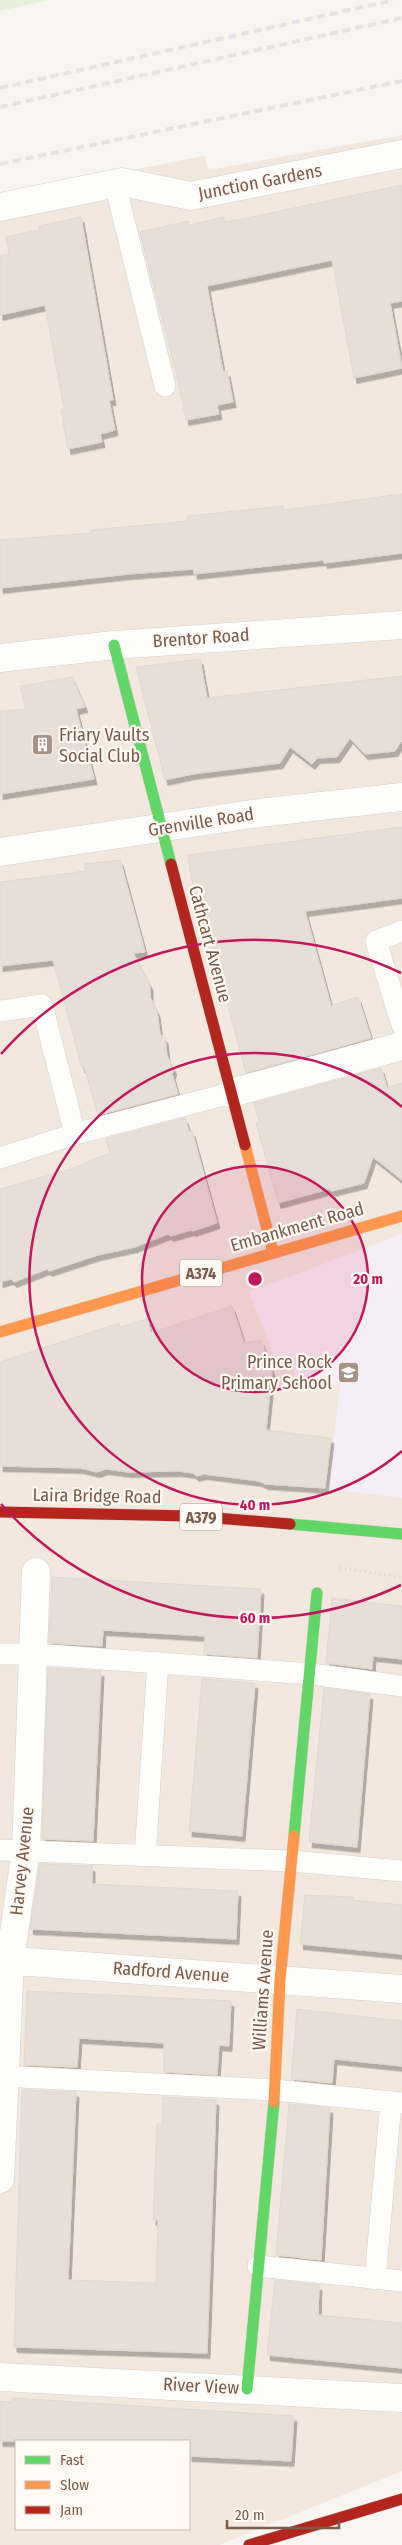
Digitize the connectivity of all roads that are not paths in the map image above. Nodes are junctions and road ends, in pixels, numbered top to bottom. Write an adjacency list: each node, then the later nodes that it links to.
1 (402, 154): 2 (street, Junction Gardens)
2 (115, 184): 3 (street, Junction Gardens); 4 (lane)
3 (0, 207)
4 (165, 386)
5 (402, 624): 6 (street, Brentor Road)
6 (114, 644): 7 (street, Brentor Road); 9 (street, Cathcart Avenue)
7 (0, 658)
8 (402, 797): 9 (street, Grenville Road)
9 (162, 828): 10 (street, Grenville Road); 15 (street, Cathcart Avenue)
10 (0, 852)
11 (402, 931): 13 (lane)
12 (0, 1011): 16 (lane)
13 (402, 1025)
14 (402, 1046): 15 (street)
15 (231, 1093): 16 (lane); 19 (street, Cathcart Avenue)
16 (75, 1134): 17 (lane)
17 (0, 1158)
18 (402, 1216): 19 (street, Embankment Road / A374)
19 (273, 1252): 20 (street, Embankment Road / A374)
20 (0, 1332)
21 (0, 1512): 22 (street, Laira Bridge Road / A379)
22 (402, 1534)
23 (36, 1572): 26 (street, Harvey Avenue)
24 (317, 1593): 28 (street, Williams Avenue)
25 (0, 1654): 26 (lane)
26 (33, 1654): 27 (lane); 30 (street, Harvey Avenue)
27 (158, 1663): 28 (lane); 31 (lane)
28 (310, 1674): 29 (lane); 32 (street, Williams Avenue)
29 (402, 1686)
30 (13, 1850): 31 (lane); 34 (street, Harvey Avenue)
31 (145, 1856): 32 (lane)
32 (291, 1861): 33 (lane); 35 (street, Williams Avenue)
33 (402, 1871)
34 (5, 1960): 35 (street, Radford Avenue); 37 (street, Harvey Avenue)
35 (280, 1980): 36 (street, Radford Avenue); 38 (street, Williams Avenue)
36 (402, 1989)
37 (2, 2076): 38 (lane); 40 (street, Harvey Avenue)
38 (275, 2090): 39 (lane); 41 (street, Williams Avenue)
39 (396, 2102): 42 (lane)
40 (0, 2179)
41 (258, 2266): 42 (lane); 45 (street, Williams Avenue)
42 (375, 2279): 43 (lane)
43 (402, 2281)
44 (0, 2377): 45 (street, River View)
45 (247, 2388): 46 (street, River View)
46 (402, 2398)
47 (402, 2499): 48 (street)
48 (249, 2545)

